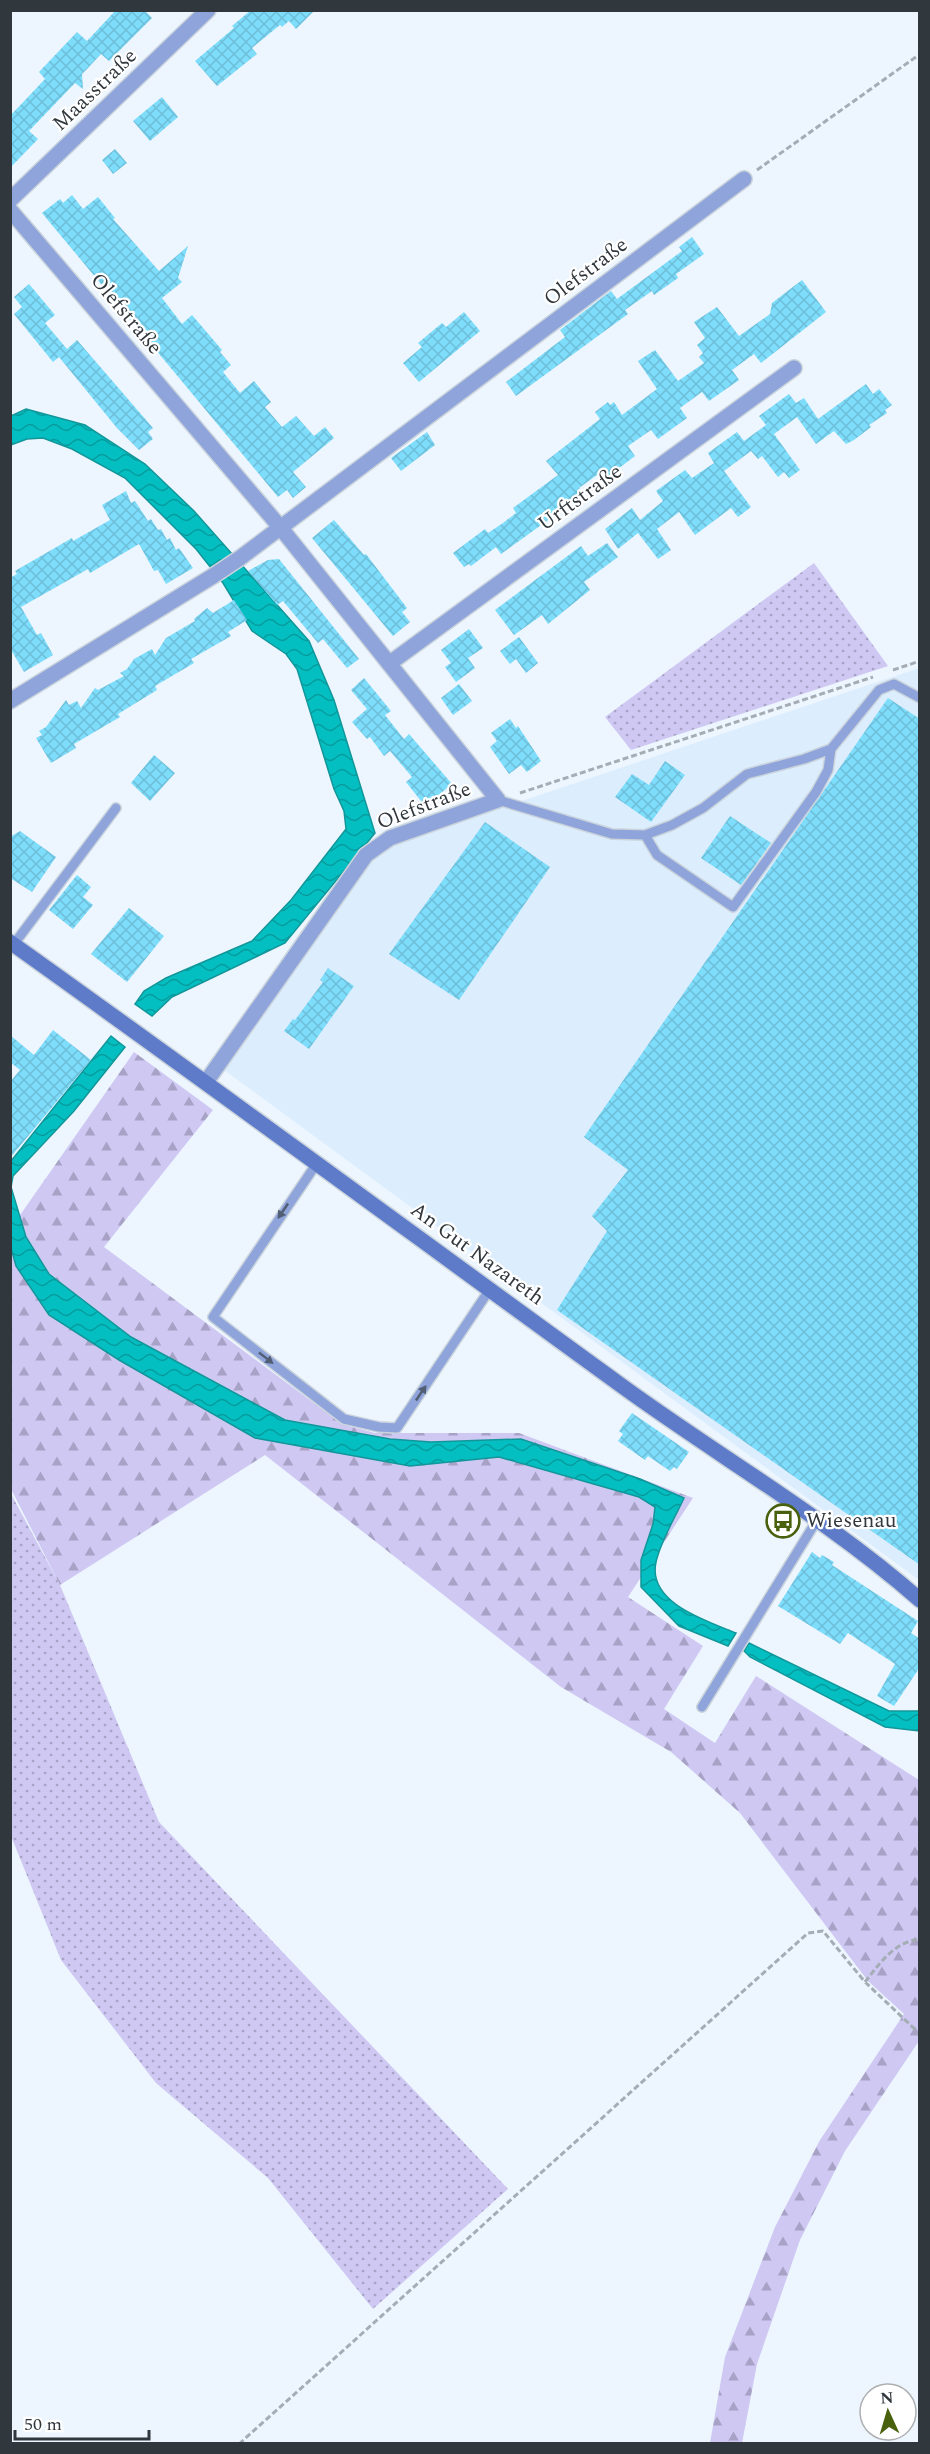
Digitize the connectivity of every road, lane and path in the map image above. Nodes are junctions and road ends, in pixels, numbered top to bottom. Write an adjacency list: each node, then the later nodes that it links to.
1 (208, 10): 4 (street, Maasstraße)
2 (920, 54): 3 (path)
3 (744, 179): 7 (street, Olefstraße)
4 (10, 200)
5 (10, 210): 7 (street, Olefstraße)
6 (794, 368): 9 (street, Urftstraße)
7 (280, 527): 9 (street, Olefstraße); 13 (street, Olefstraße)
8 (920, 661): 10 (path)
9 (390, 663): 15 (street, Olefstraße)
10 (892, 671)
11 (880, 675): 15 (path)
12 (920, 698): 14 (lane)
13 (10, 701)
14 (831, 750): 17 (lane); 17 (lane)
15 (498, 800): 17 (lane); 19 (street, Olefstraße)
16 (116, 808): 18 (lane)
17 (645, 835)
18 (12, 943): 19 (main road, An Gut Nazareth)
19 (206, 1082): 20 (main road, An Gut Nazareth)
20 (317, 1163): 21 (main road, An Gut Nazareth); 21 (lane, one-way to 21)
21 (489, 1289): 22 (main road, An Gut Nazareth)
22 (817, 1520): 23 (main road, An Gut Nazareth); 24 (lane)
23 (920, 1600)
24 (702, 1707)
25 (920, 1939): 26 (path)
26 (865, 1982): 27 (path); 28 (path)
27 (920, 2034)
28 (239, 2444)

